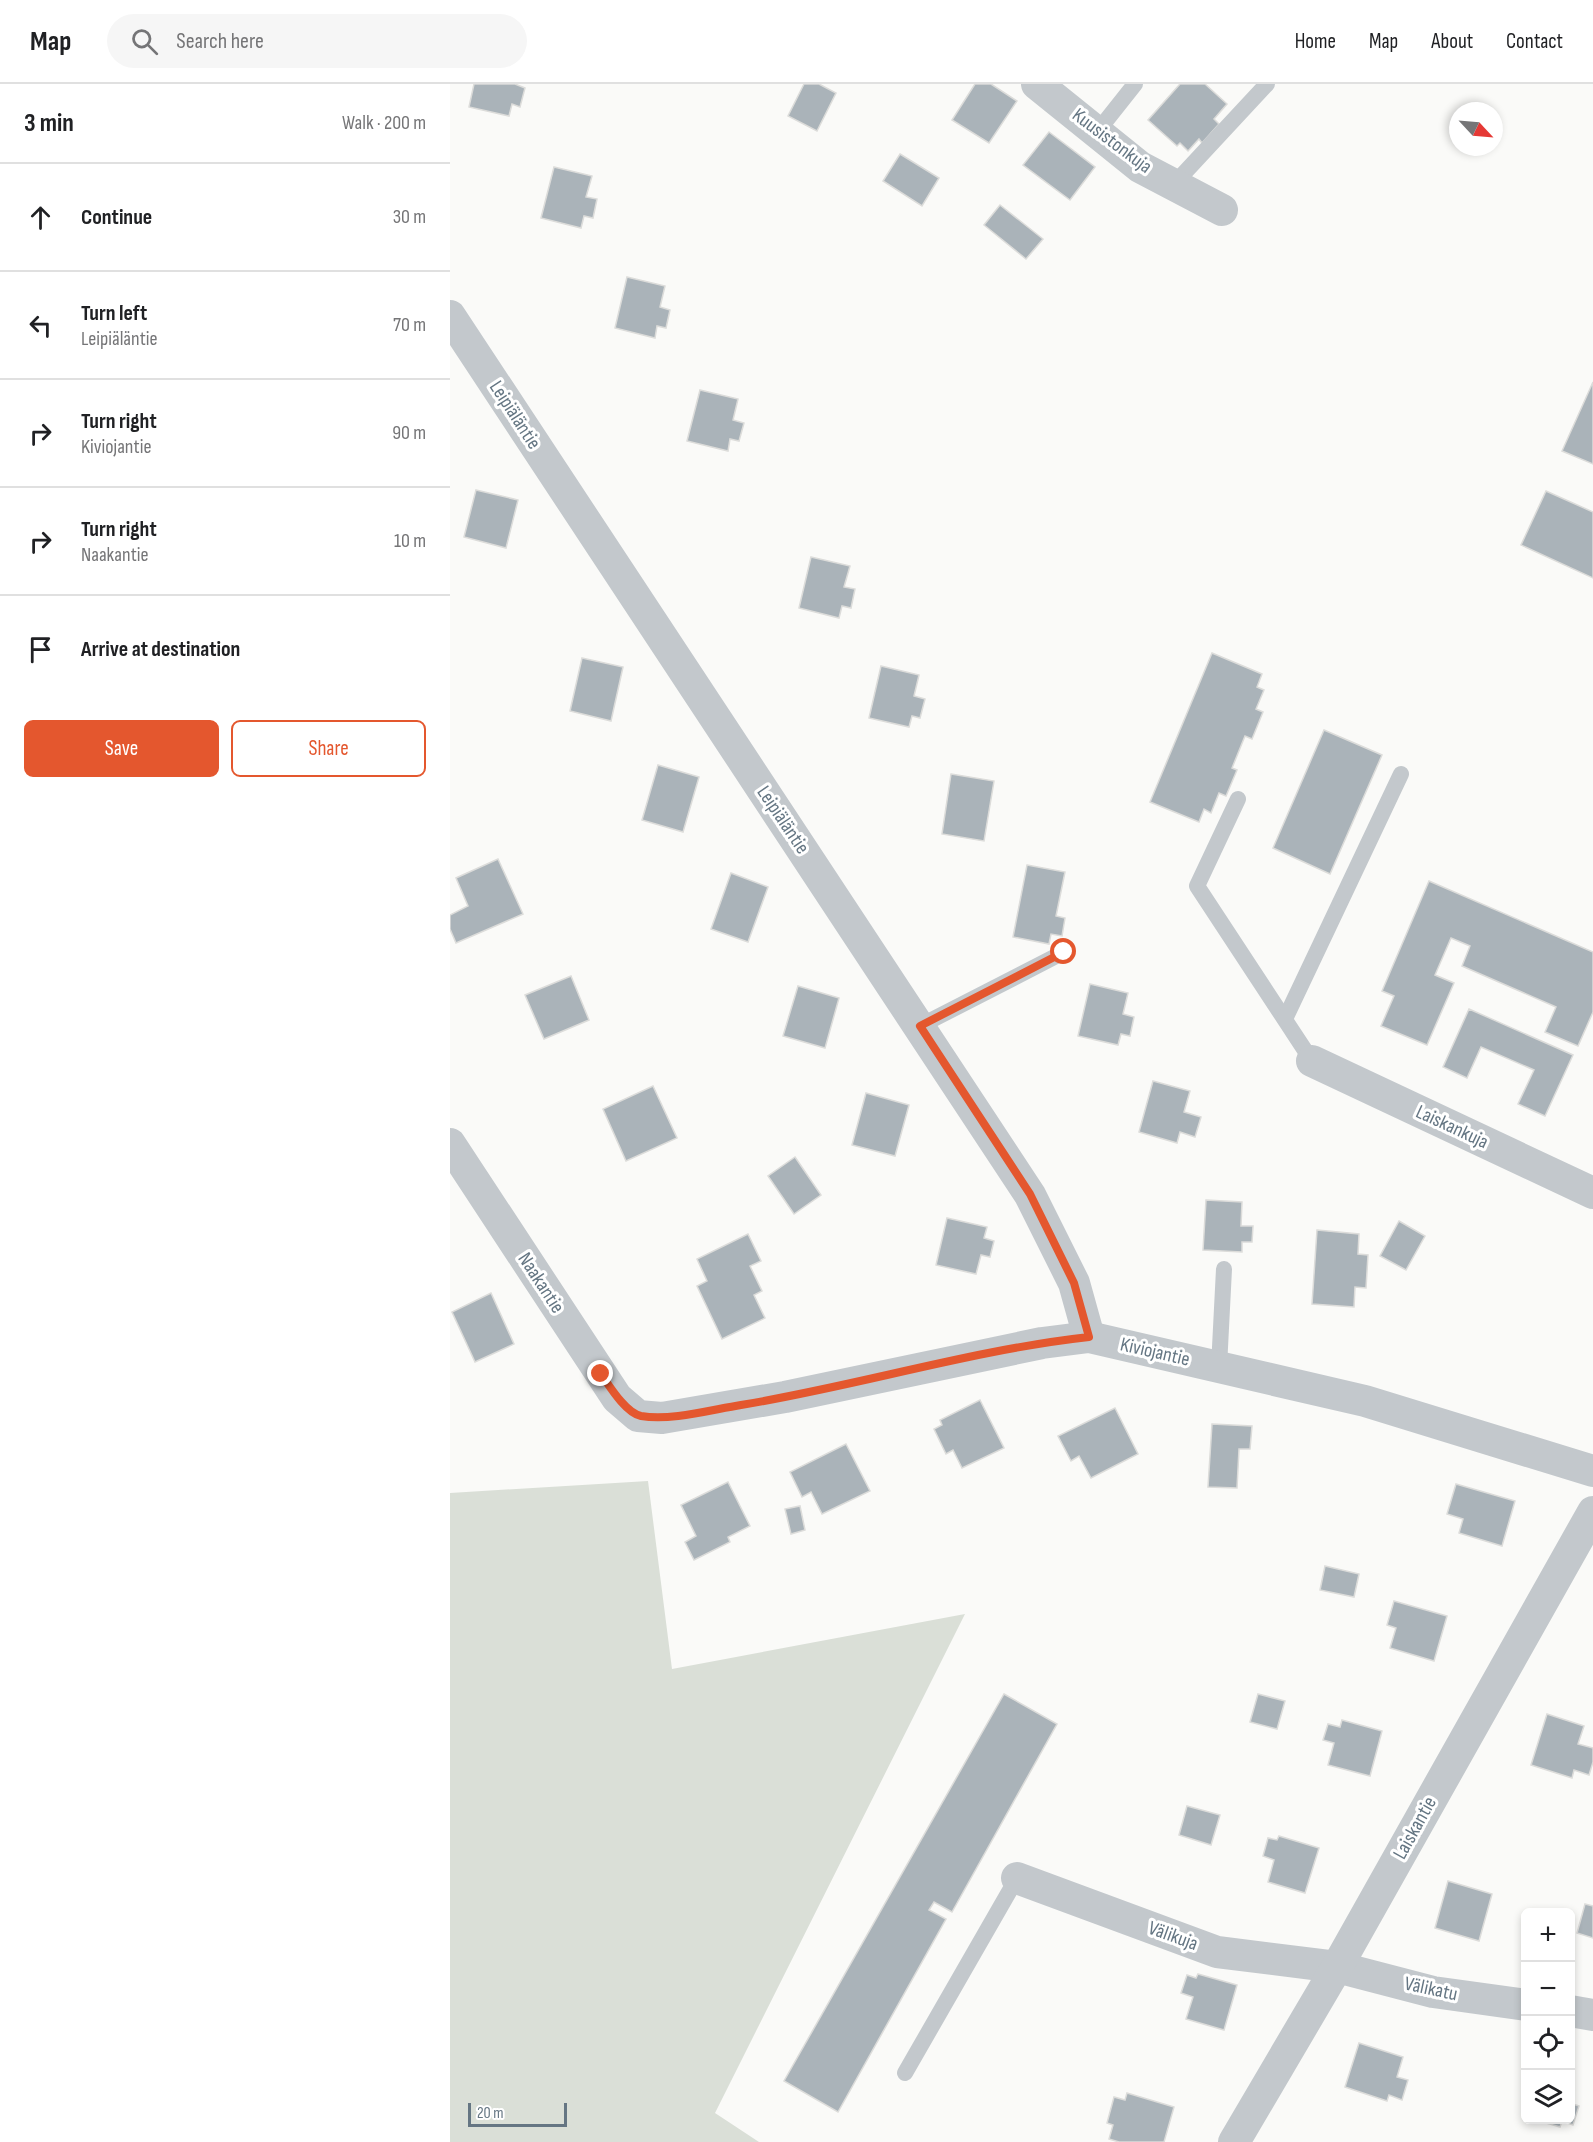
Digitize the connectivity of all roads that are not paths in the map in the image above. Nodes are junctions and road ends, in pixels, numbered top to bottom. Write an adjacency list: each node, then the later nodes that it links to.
1 (1037, 84): 4 (street, Kuusistonkuja)
2 (1135, 84): 4 (lane)
3 (1267, 84): 5 (lane)
4 (1097, 132): 5 (street, Kuusistonkuja)
5 (1174, 184): 6 (street, Kuusistonkuja)
6 (1222, 210)
7 (450, 316): 12 (street, Leipiäläntie)
8 (1401, 774): 11 (lane)
9 (1238, 799): 11 (lane)
10 (1064, 952): 12 (lane)
11 (1285, 1019): 13 (lane)
12 (920, 1026): 17 (street, Leipiäläntie)
13 (1312, 1061): 15 (street, Laiskankuja)
14 (450, 1144): 19 (street, Naakantie)
15 (1593, 1193)
16 (1224, 1269): 18 (lane)
17 (1089, 1337): 18 (street, Kiviojantie); 19 (street, Kiviojantie)
18 (1220, 1367): 20 (street, Kiviojantie)
19 (638, 1416)
20 (1593, 1471)
21 (1593, 1512): 23 (street, Laiskantie)
22 (1017, 1878): 23 (street, Välikuja); 27 (lane)
23 (1337, 1967): 24 (street, Välikatu); 28 (street, Laiskantie)
24 (1521, 2004)
25 (1575, 2012): 26 (street)
26 (1593, 2014)
27 (905, 2073)
28 (1234, 2142)

